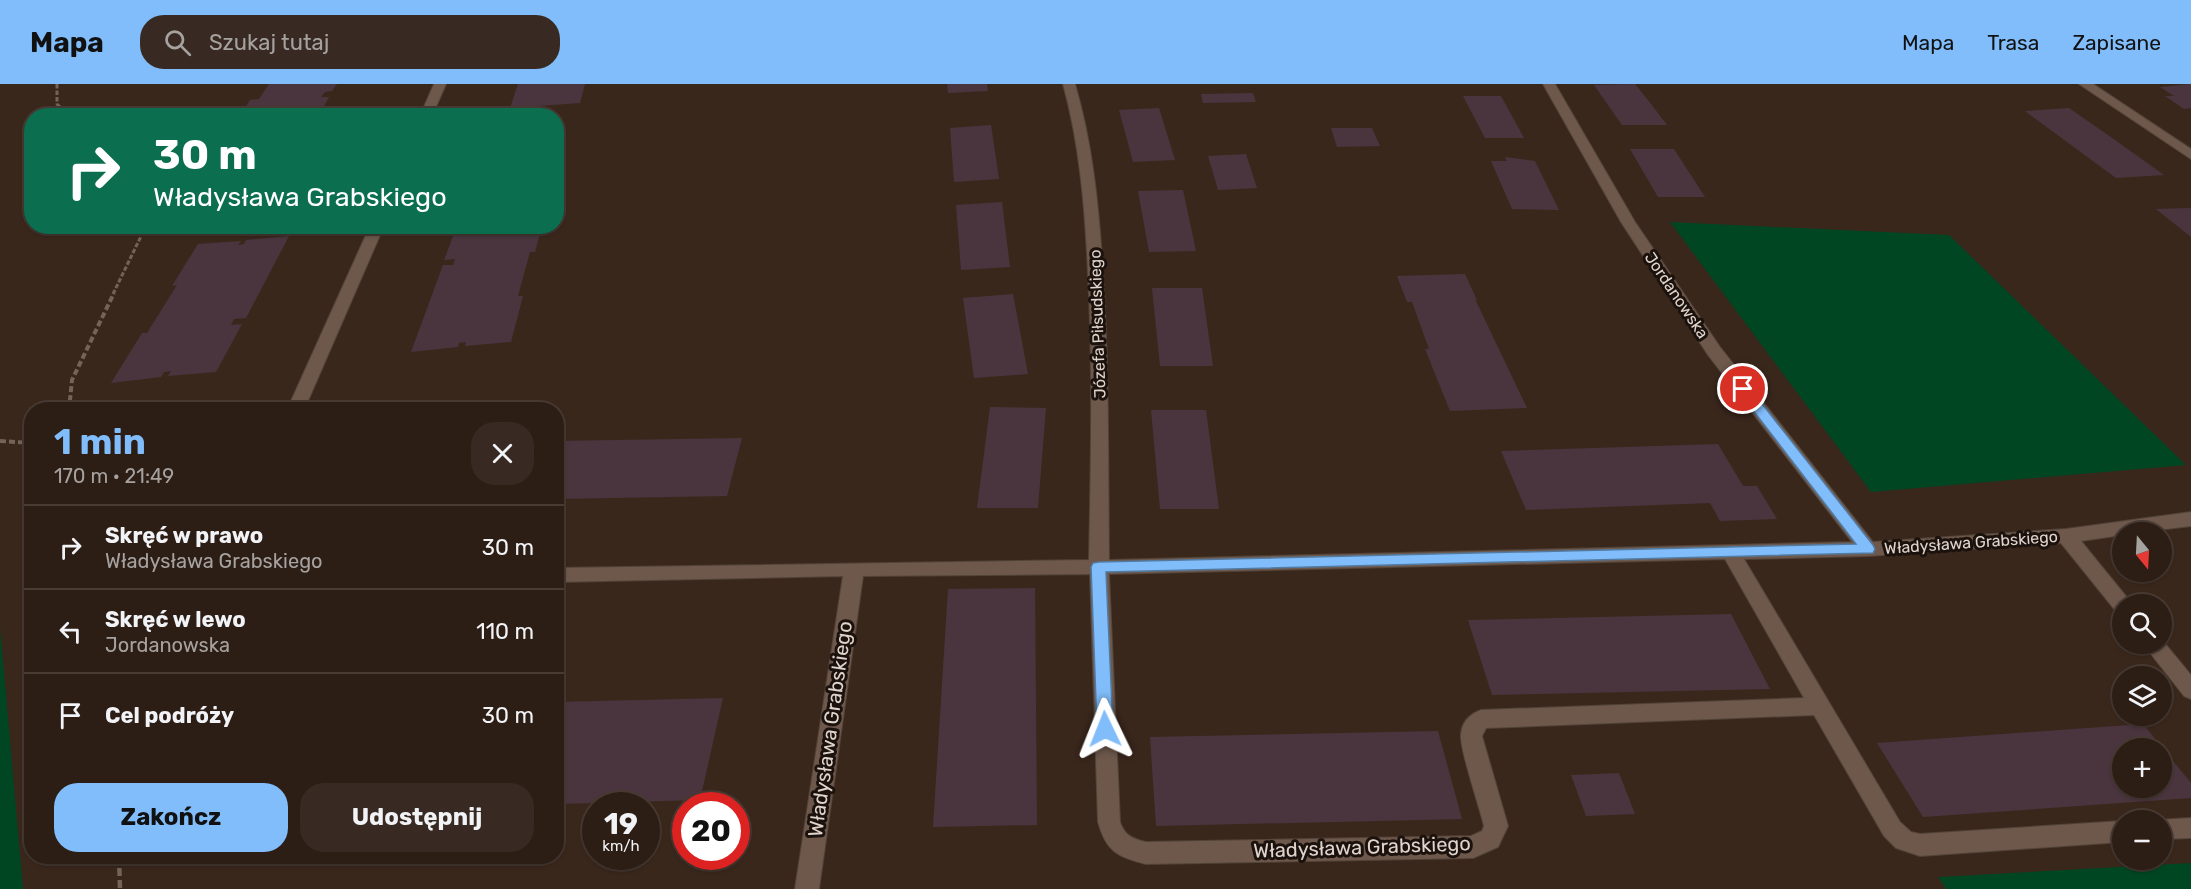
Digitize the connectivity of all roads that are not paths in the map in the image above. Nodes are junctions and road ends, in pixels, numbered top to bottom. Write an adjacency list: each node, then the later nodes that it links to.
1 (440, 84): 5 (street)
2 (1069, 84): 13 (street, Józefa Piłsudskiego)
3 (1549, 84): 11 (street, Jordanowska)
4 (2085, 84): 6 (street)
5 (430, 108)
6 (2191, 155)
7 (373, 234): 8 (street)
8 (299, 402)
9 (2191, 519): 10 (street, Władysława Grabskiego)
10 (2066, 536): 11 (street, Władysława Grabskiego); 16 (street, Władysława Grabskiego)
11 (1868, 549): 12 (street, Władysława Grabskiego)
12 (1731, 553): 13 (street, Władysława Grabskiego); 19 (street)
13 (1099, 567): 14 (street, Władysława Grabskiego); 19 (street, Władysława Grabskiego)
14 (854, 568): 15 (street, Władysława Grabskiego); 23 (street, Władysława Grabskiego)
15 (564, 575)
16 (2112, 594)
17 (2161, 654): 18 (street)
18 (2191, 690)
19 (1820, 706): 22 (street)
20 (2191, 828): 21 (street)
21 (2172, 829)
22 (2112, 833)
23 (807, 889)

